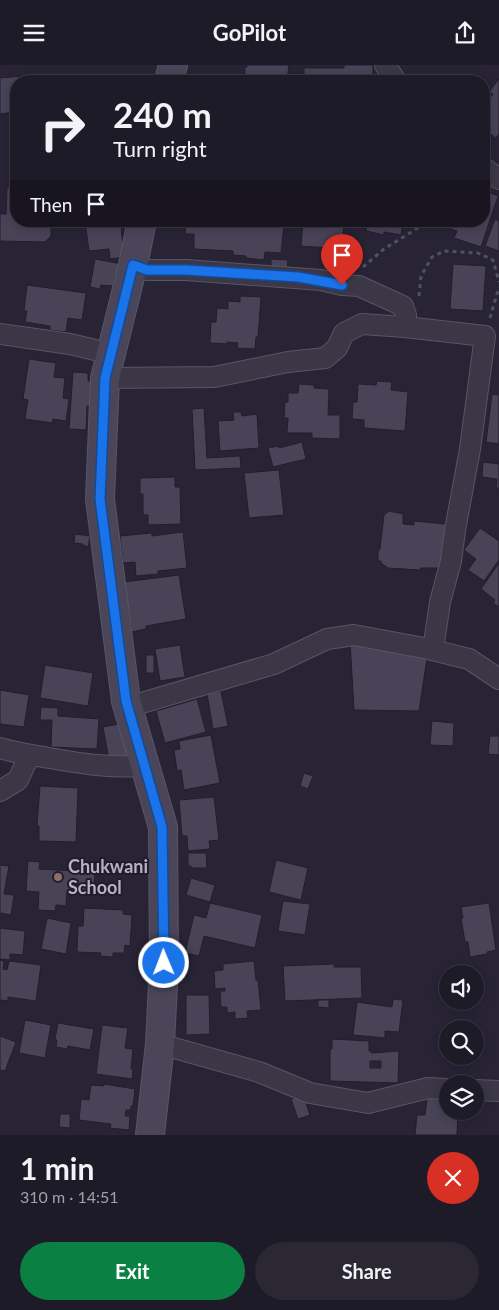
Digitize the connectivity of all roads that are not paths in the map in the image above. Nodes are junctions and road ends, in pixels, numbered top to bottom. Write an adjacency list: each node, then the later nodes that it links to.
1 (141, 227): 2 (street)
2 (133, 265): 3 (street); 5 (street)
3 (411, 328): 5 (street); 6 (street)
4 (0, 334): 5 (street)
5 (109, 366): 8 (street)
6 (433, 650): 7 (street); 8 (street)
7 (499, 679)
8 (128, 707): 11 (street)
9 (0, 748): 10 (street)
10 (29, 756): 11 (street); 12 (street)
11 (145, 766): 13 (street)
12 (0, 791)
13 (160, 1044): 14 (street); 17 (street)
14 (439, 1089)
15 (484, 1090): 16 (street)
16 (499, 1091)
17 (150, 1135)

